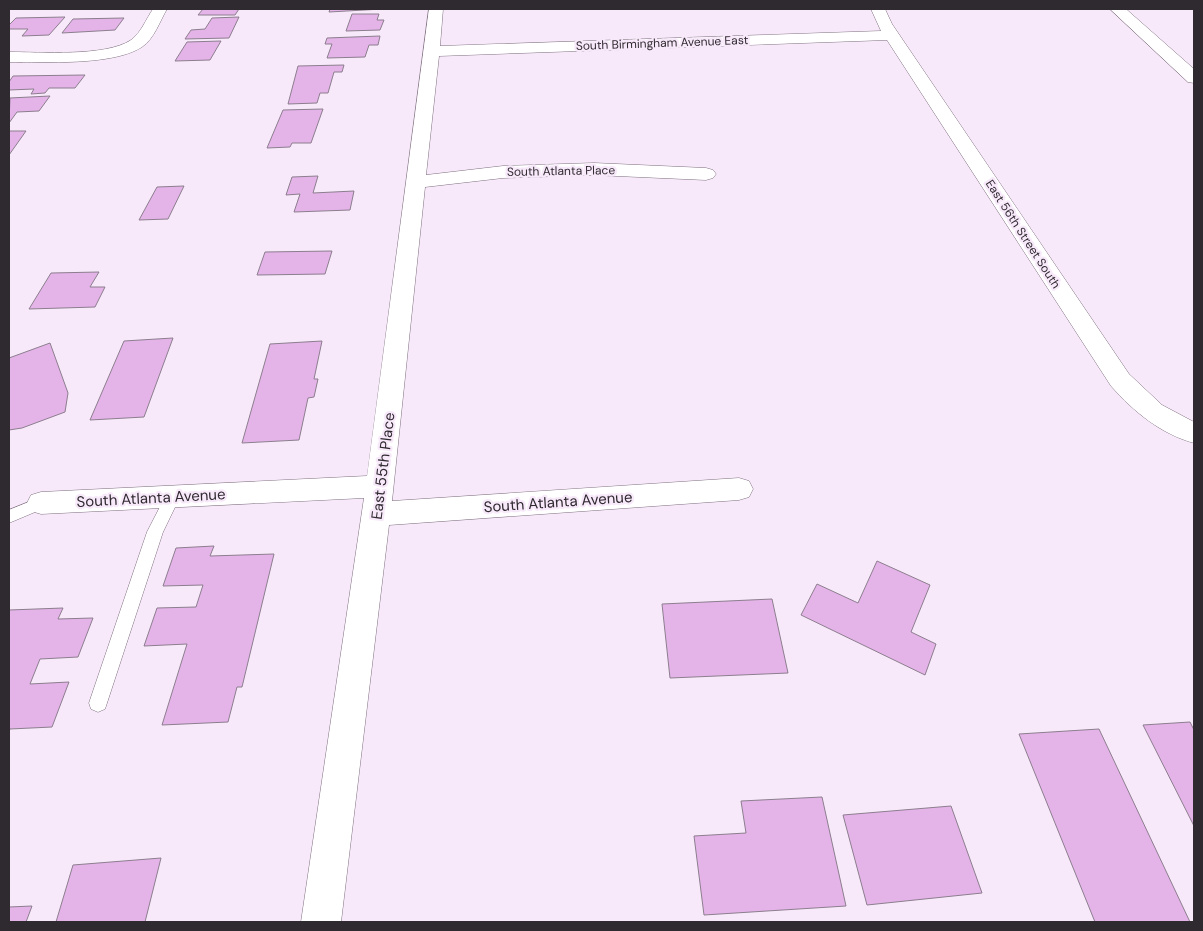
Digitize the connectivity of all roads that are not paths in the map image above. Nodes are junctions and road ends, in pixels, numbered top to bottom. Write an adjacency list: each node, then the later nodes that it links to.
1 (160, 9): 7 (street)
2 (436, 9): 6 (street, East 55th Place)
3 (878, 9): 5 (street, East 56th Street South)
4 (1117, 9): 8 (street)
5 (892, 35): 6 (street, South Birmingham Avenue East); 11 (street, East 56th Street South)
6 (431, 51): 10 (street, East 55th Place)
7 (9, 57)
8 (1194, 78)
9 (706, 174): 10 (street, South Atlanta Place)
10 (416, 182): 14 (street, East 55th Place)
11 (1194, 433)
12 (739, 490): 14 (street, South Atlanta Avenue)
13 (172, 497): 14 (street, South Atlanta Avenue); 15 (street, South Atlanta Avenue); 17 (lane)
14 (379, 500): 18 (street, East 55th Place)
15 (41, 503): 16 (lane)
16 (9, 517)
17 (98, 703)
18 (321, 922)

